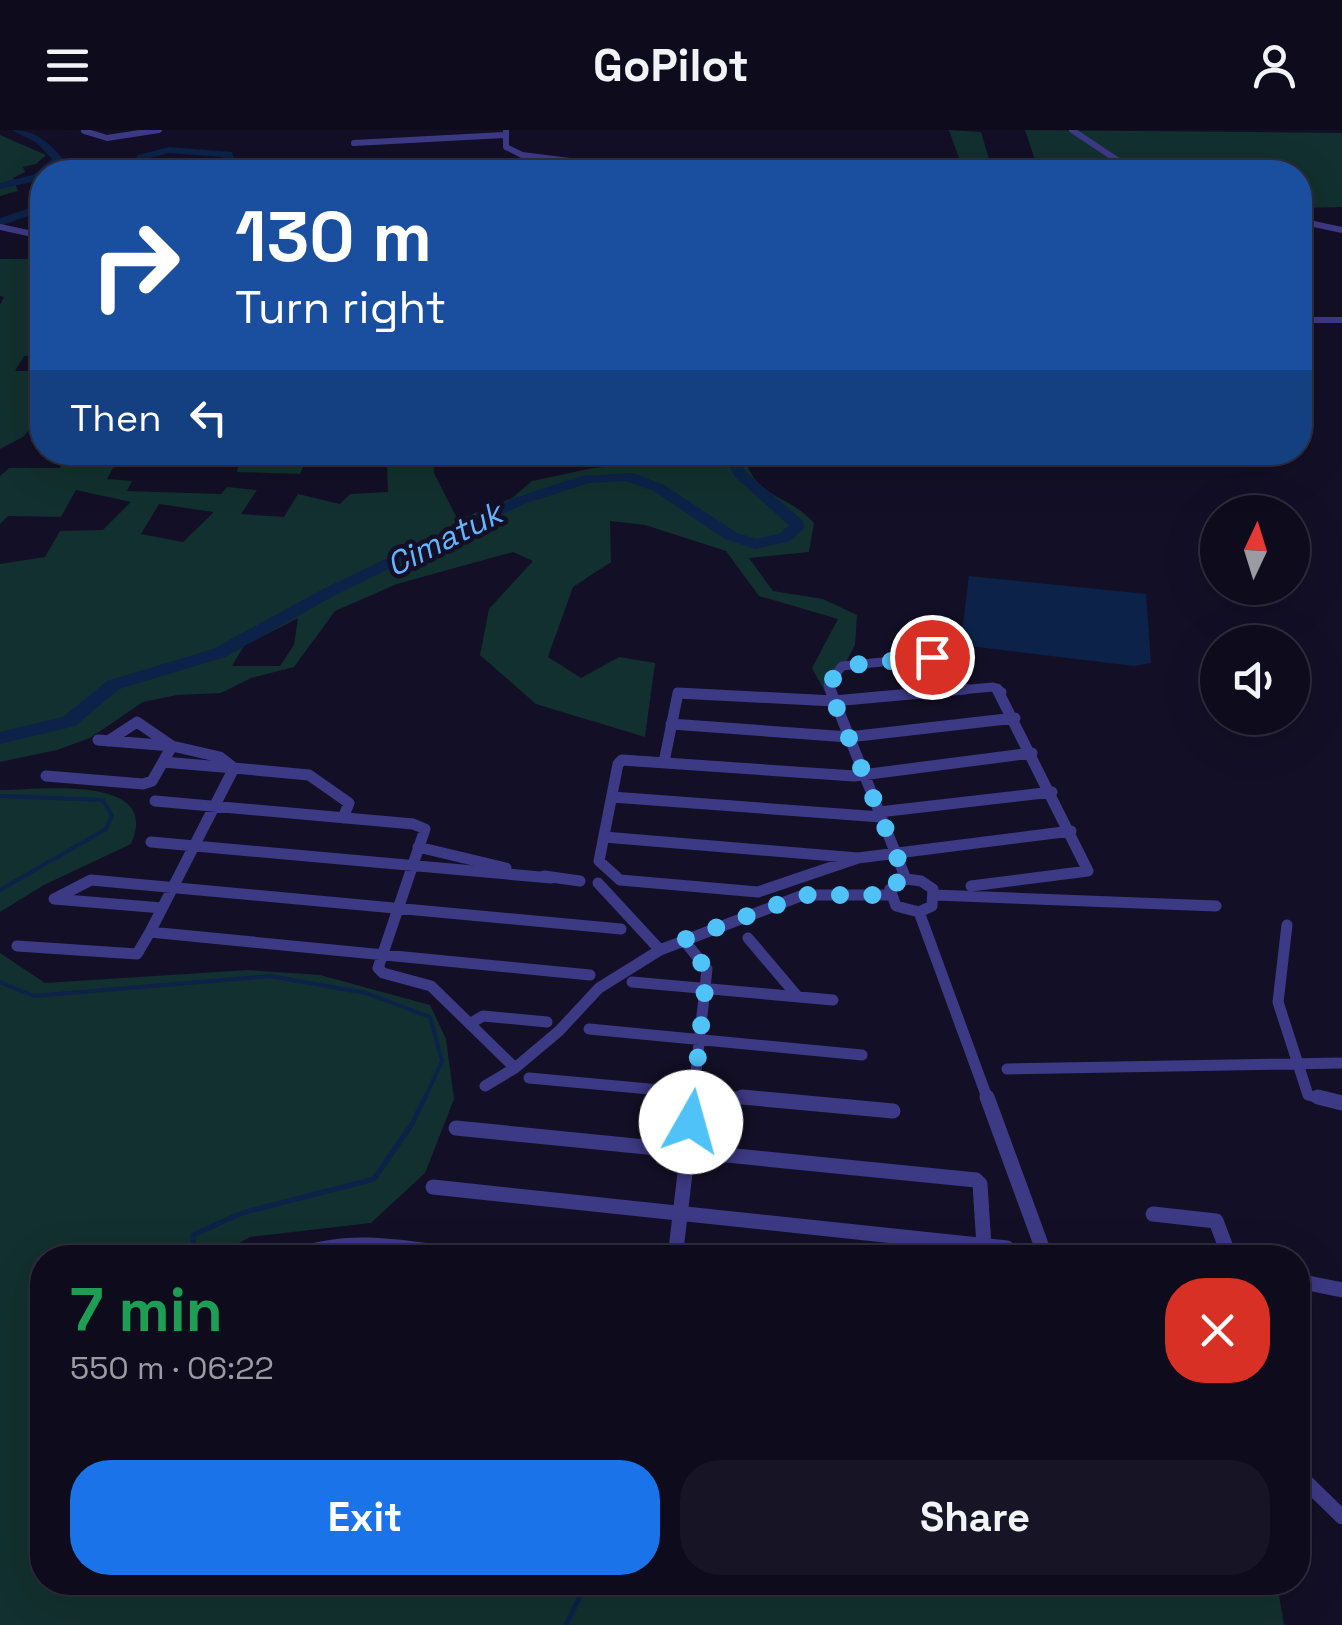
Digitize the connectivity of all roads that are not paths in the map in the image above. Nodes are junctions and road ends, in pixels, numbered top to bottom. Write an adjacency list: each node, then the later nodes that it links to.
1 (84, 130): 2 (street)
2 (159, 130)
3 (1072, 130): 7 (street)
4 (505, 133): 5 (street); 6 (street)
5 (354, 143)
6 (547, 160)
7 (1115, 160)
8 (1312, 224): 10 (street)
9 (0, 227): 11 (street)
10 (1342, 230)
11 (30, 233)
12 (1312, 320): 13 (street)
13 (1342, 320)
14 (932, 657): 15 (street)
15 (834, 701): 16 (street); 17 (street); 18 (street)
16 (1015, 718): 18 (street); 20 (street)
17 (670, 724): 18 (street); 22 (street)
18 (849, 737): 24 (street)
19 (172, 746): 19 (street); 21 (street); 23 (street)
20 (1032, 753): 24 (street); 26 (street)
21 (164, 762): 23 (street); 25 (street)
22 (664, 762): 24 (street); 27 (street)
23 (234, 768): 29 (street); 31 (street)
24 (864, 774): 30 (street)
25 (46, 776)
26 (1052, 792): 30 (street); 32 (street)
27 (612, 797): 30 (street); 33 (street)
28 (155, 801): 29 (street)
29 (214, 806): 31 (street); 35 (street)
30 (880, 815): 37 (street)
31 (343, 818): 36 (street)
32 (1071, 831): 37 (street); 44 (street)
33 (604, 837): 38 (street); 38 (street)
34 (151, 842): 35 (street)
35 (194, 846): 39 (street); 45 (street)
36 (418, 848): 39 (street); 40 (street)
37 (896, 853): 38 (street); 41 (street)
38 (858, 858)
39 (412, 866): 40 (street); 50 (street)
40 (552, 878): 42 (street)
41 (906, 879): 46 (street); 47 (street)
42 (580, 881)
43 (598, 883): 58 (street)
44 (971, 886)
45 (173, 888): 49 (street); 49 (street); 50 (street)
46 (936, 894): 48 (street); 51 (street)
47 (889, 895): 51 (street); 56 (street)
48 (1216, 906)
49 (162, 908): 54 (street)
50 (396, 908): 53 (street); 59 (street)
51 (919, 912): 87 (street)
52 (1287, 925): 71 (street)
53 (621, 929)
54 (150, 932): 57 (street); 59 (street)
55 (748, 938): 63 (street)
56 (683, 940): 58 (street); 62 (street)
57 (17, 946)
58 (660, 950): 72 (street)
59 (380, 955): 60 (street); 66 (street)
60 (590, 975)
61 (632, 982): 62 (street)
62 (706, 988): 63 (street); 68 (street)
63 (798, 997): 64 (street)
64 (832, 1000)
65 (547, 1022): 66 (street)
66 (471, 1023): 72 (street)
67 (589, 1029): 68 (street)
68 (700, 1039): 69 (street); 76 (street)
69 (862, 1055)
70 (1342, 1062): 71 (street)
71 (1296, 1065): 73 (street); 77 (street)
72 (515, 1068): 75 (street)
73 (1007, 1069)
74 (529, 1078): 76 (street)
75 (484, 1086)
76 (694, 1094): 78 (street); 80 (street)
77 (1342, 1104)
78 (893, 1110)
79 (456, 1128): 80 (street)
80 (688, 1151): 82 (street); 86 (street)
81 (433, 1187): 82 (street)
82 (680, 1214): 84 (street); 85 (street)
83 (1154, 1214): 88 (street)
84 (676, 1245)
85 (974, 1245)
86 (984, 1245)
87 (1041, 1245)
88 (1225, 1245)
89 (1310, 1283): 90 (street)
90 (1342, 1290)
91 (1310, 1486): 92 (street)
92 (1342, 1517)

